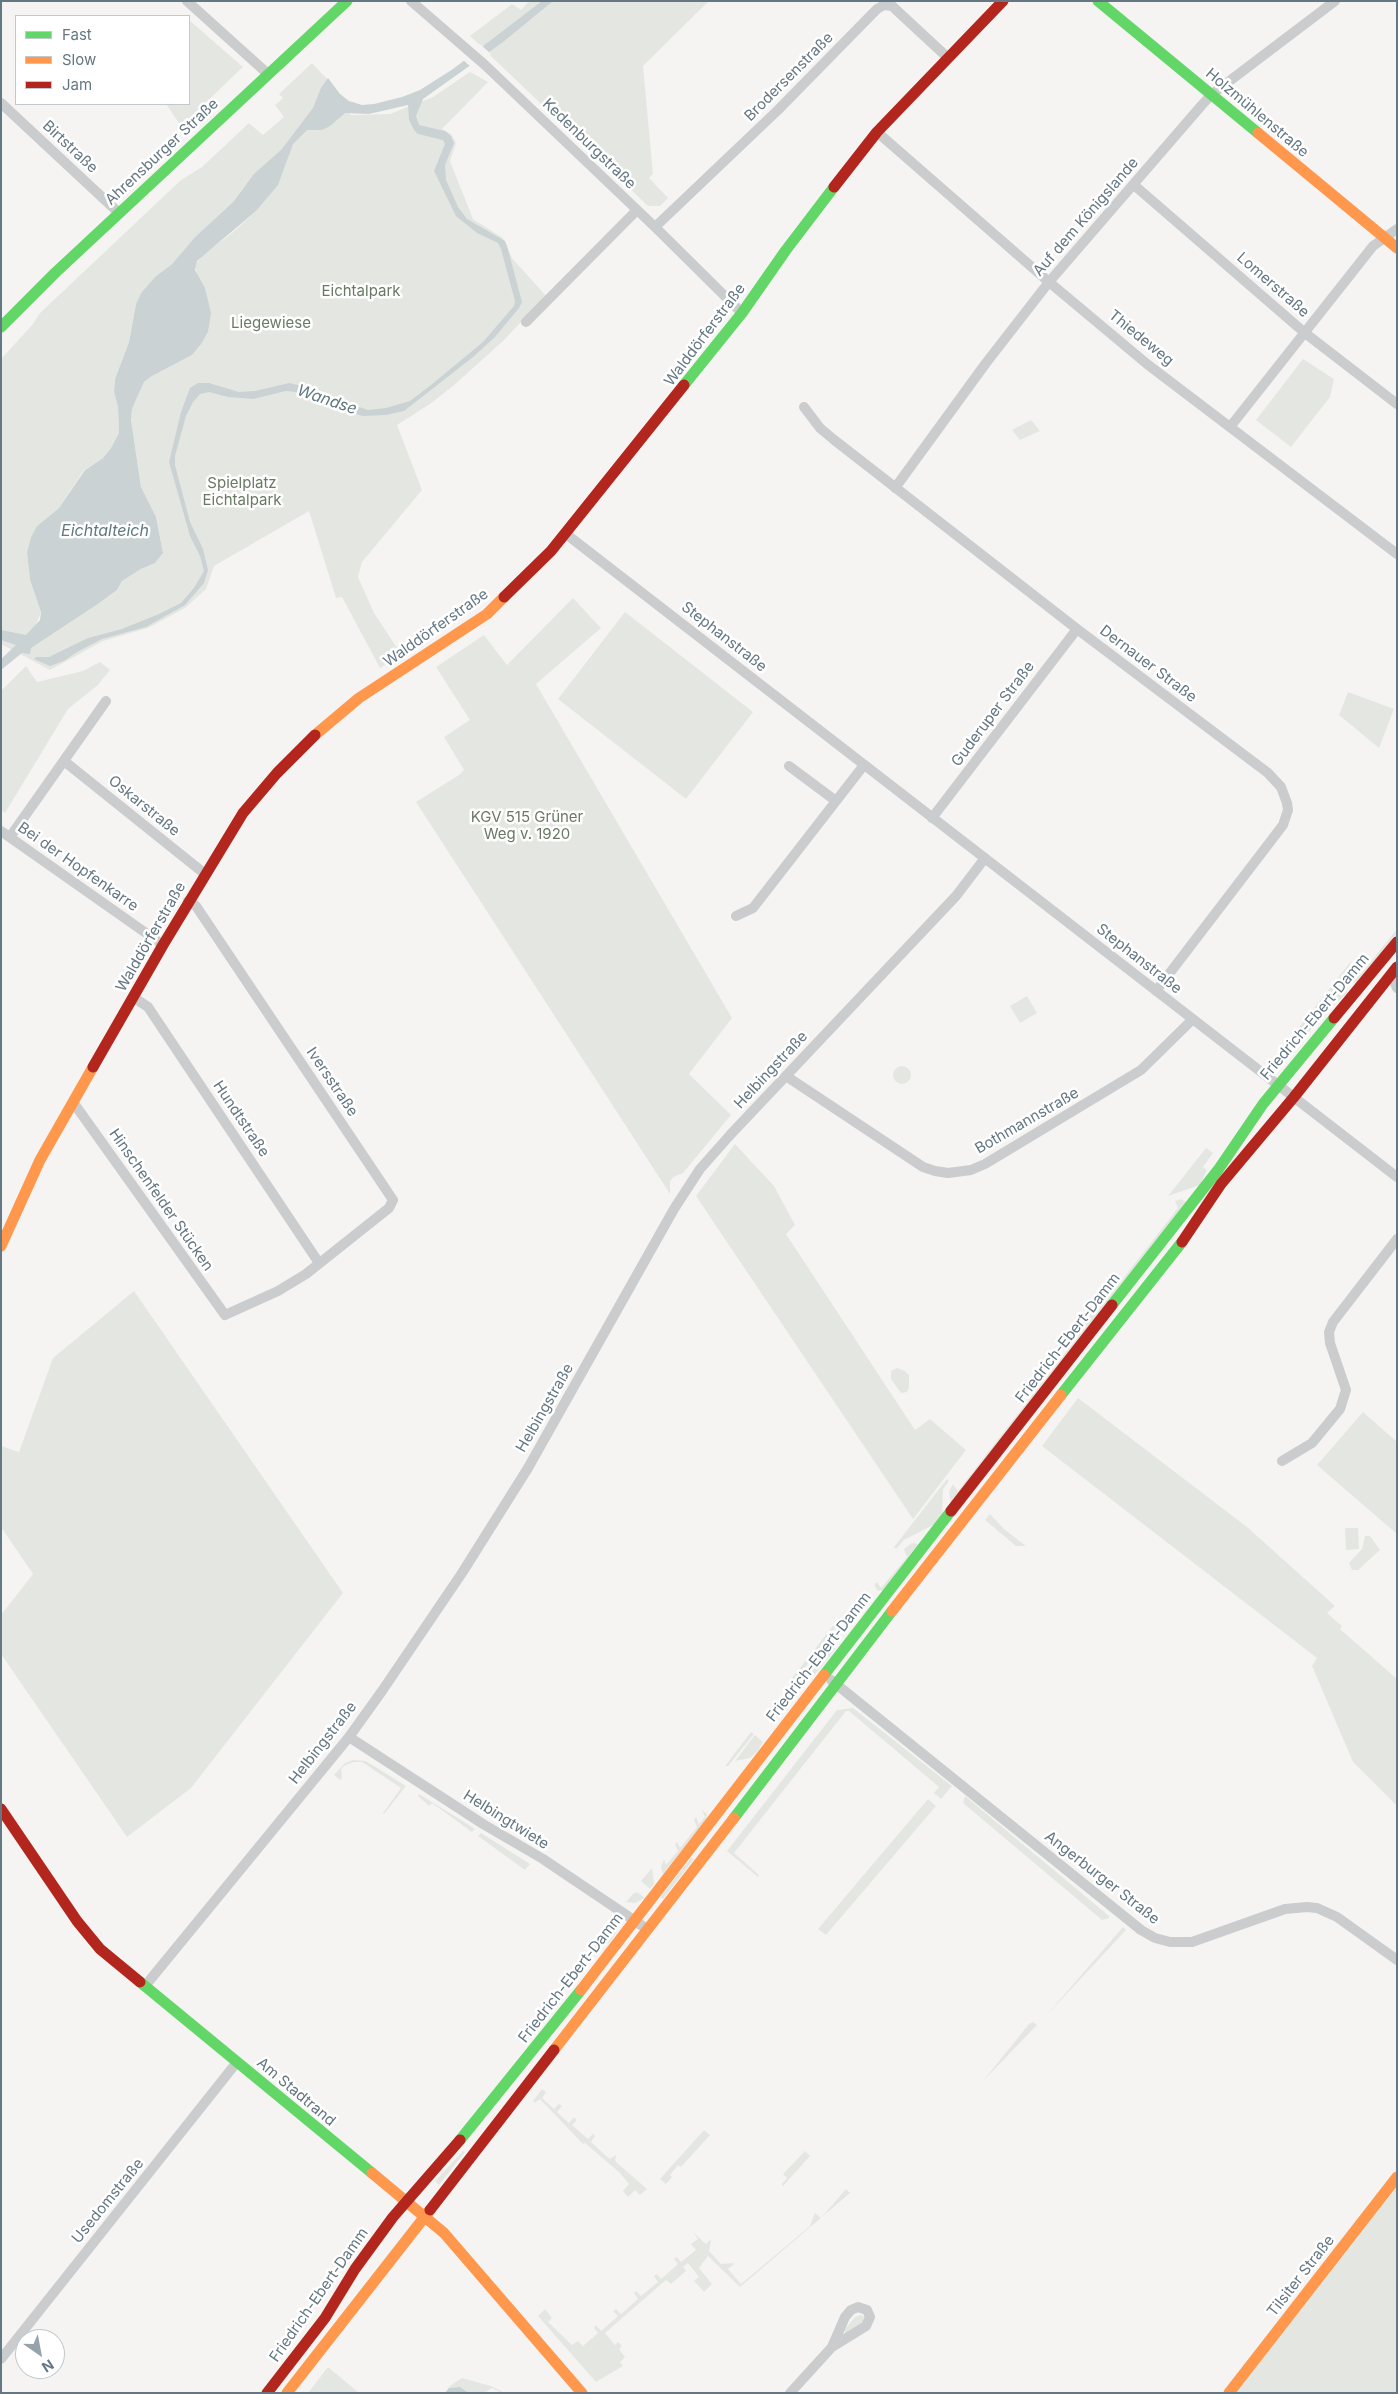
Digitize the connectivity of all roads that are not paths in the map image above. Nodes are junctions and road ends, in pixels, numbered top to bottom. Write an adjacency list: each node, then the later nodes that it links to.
1 (187, 1): 8 (street)
2 (347, 1): 8 (main road, Ahrensburger Straße)
3 (411, 1): 13 (street, Kedenburgstraße)
4 (1003, 1): 7 (main road, Walddörferstraße)
5 (1098, 1): 9 (main road, Holzmühlenstraße)
6 (1335, 1): 9 (street, Auf dem Königslande)
7 (947, 57): 11 (main road, Walddörferstraße); 15 (street, Brodersenstraße)
8 (268, 74): 14 (main road, Ahrensburger Straße)
9 (1211, 95): 12 (street, Auf dem Königslande); 17 (main road, Holzmühlenstraße)
10 (1, 103): 14 (street, Birtstraße)
11 (877, 132): 19 (street, Thiedeweg); 20 (main road, Walddörferstraße)
12 (1134, 185): 19 (street, Auf dem Königslande); 23 (street, Lomerstraße)
13 (637, 210): 15 (street, Kedenburgstraße); 21 (street)
14 (119, 213): 22 (main road, Ahrensburger Straße)
15 (655, 227): 20 (street, Kedenburgstraße)
16 (1397, 229): 17 (street)
17 (1384, 238): 18 (main road, Holzmühlenstraße); 23 (street)
18 (1397, 248)
19 (1049, 282): 26 (street, Thiedeweg); 27 (street, Auf dem Königslande)
20 (742, 313): 28 (main road, Walddörferstraße)
21 (526, 322)
22 (1, 327)
23 (1305, 332): 24 (street, Lomerstraße); 26 (street)
24 (1397, 404)
25 (804, 407): 27 (street, Dernauer Straße)
26 (1230, 427): 29 (street, Thiedeweg)
27 (895, 488): 30 (street, Dernauer Straße)
28 (566, 534): 33 (street, Stephanstraße); 40 (main road, Walddörferstraße)
29 (1397, 554)
30 (1077, 629): 36 (street, Guderuper Straße); 47 (street, Dernauer Straße)
31 (106, 702): 32 (street)
32 (64, 762): 38 (street); 40 (street, Oskarstraße)
33 (864, 765): 35 (street); 36 (street, Stephanstraße)
34 (789, 766): 35 (street)
35 (836, 801): 42 (street)
36 (932, 818): 39 (street, Stephanstraße)
37 (1, 831): 38 (street, Bei der Hopfenkarre)
38 (10, 837): 44 (street, Bei der Hopfenkarre)
39 (985, 858): 47 (street, Stephanstraße); 50 (street, Helbingstraße)
40 (205, 874): 41 (main road, Walddörferstraße)
41 (188, 901): 44 (main road, Walddörferstraße); 57 (street, Iversstraße)
42 (736, 916)
43 (1397, 942): 51 (main road, Friedrich-Ebert-Damm)
44 (163, 945): 48 (main road, Walddörferstraße)
45 (1394, 971): 46 (street); 52 (main road, Friedrich-Ebert-Damm)
46 (1397, 988)
47 (1156, 991): 49 (street, Stephanstraße)
48 (133, 997): 53 (main road, Walddörferstraße); 57 (street, Hundtstraße)
49 (1193, 1019): 50 (street, Bothmannstraße); 51 (street, Stephanstraße)
50 (786, 1076): 61 (street, Helbingstraße)
51 (1278, 1085): 52 (street, Stephanstraße); 59 (main road, Friedrich-Ebert-Damm)
52 (1294, 1098): 54 (street, Stephanstraße); 60 (main road, Friedrich-Ebert-Damm)
53 (73, 1102): 56 (main road, Walddörferstraße); 57 (street, Hinschenfelder Stücken)
54 (1397, 1177)
55 (1397, 1239): 58 (street)
56 (1, 1246)
57 (319, 1263)
58 (1282, 1461)
59 (824, 1674): 60 (street, Angerburger Straße); 63 (main road, Friedrich-Ebert-Damm)
60 (834, 1683): 64 (main road, Friedrich-Ebert-Damm); 65 (street, Angerburger Straße)
61 (349, 1737): 63 (street, Helbingtwiete); 66 (street, Helbingstraße)
62 (1, 1809): 66 (main road, Am Stadtrand)
63 (634, 1921): 64 (street, Helbingtwiete); 69 (main road, Friedrich-Ebert-Damm)
64 (647, 1930): 70 (main road, Friedrich-Ebert-Damm)
65 (1397, 1960)
66 (145, 1986): 67 (main road, Am Stadtrand)
67 (236, 2062): 69 (main road, Am Stadtrand); 72 (street, Usedomstraße)
68 (1397, 2177): 77 (main road, Tilsiter Straße)
69 (405, 2202): 70 (main road, Am Stadtrand); 73 (main road, Friedrich-Ebert-Damm)
70 (423, 2217): 74 (main road, Friedrich-Ebert-Damm); 75 (main road, Am Stadtrand)
71 (832, 2347): 76 (street)
72 (1, 2358)
73 (267, 2393)
74 (287, 2393)
75 (582, 2393)
76 (790, 2393)
77 (1229, 2393)

